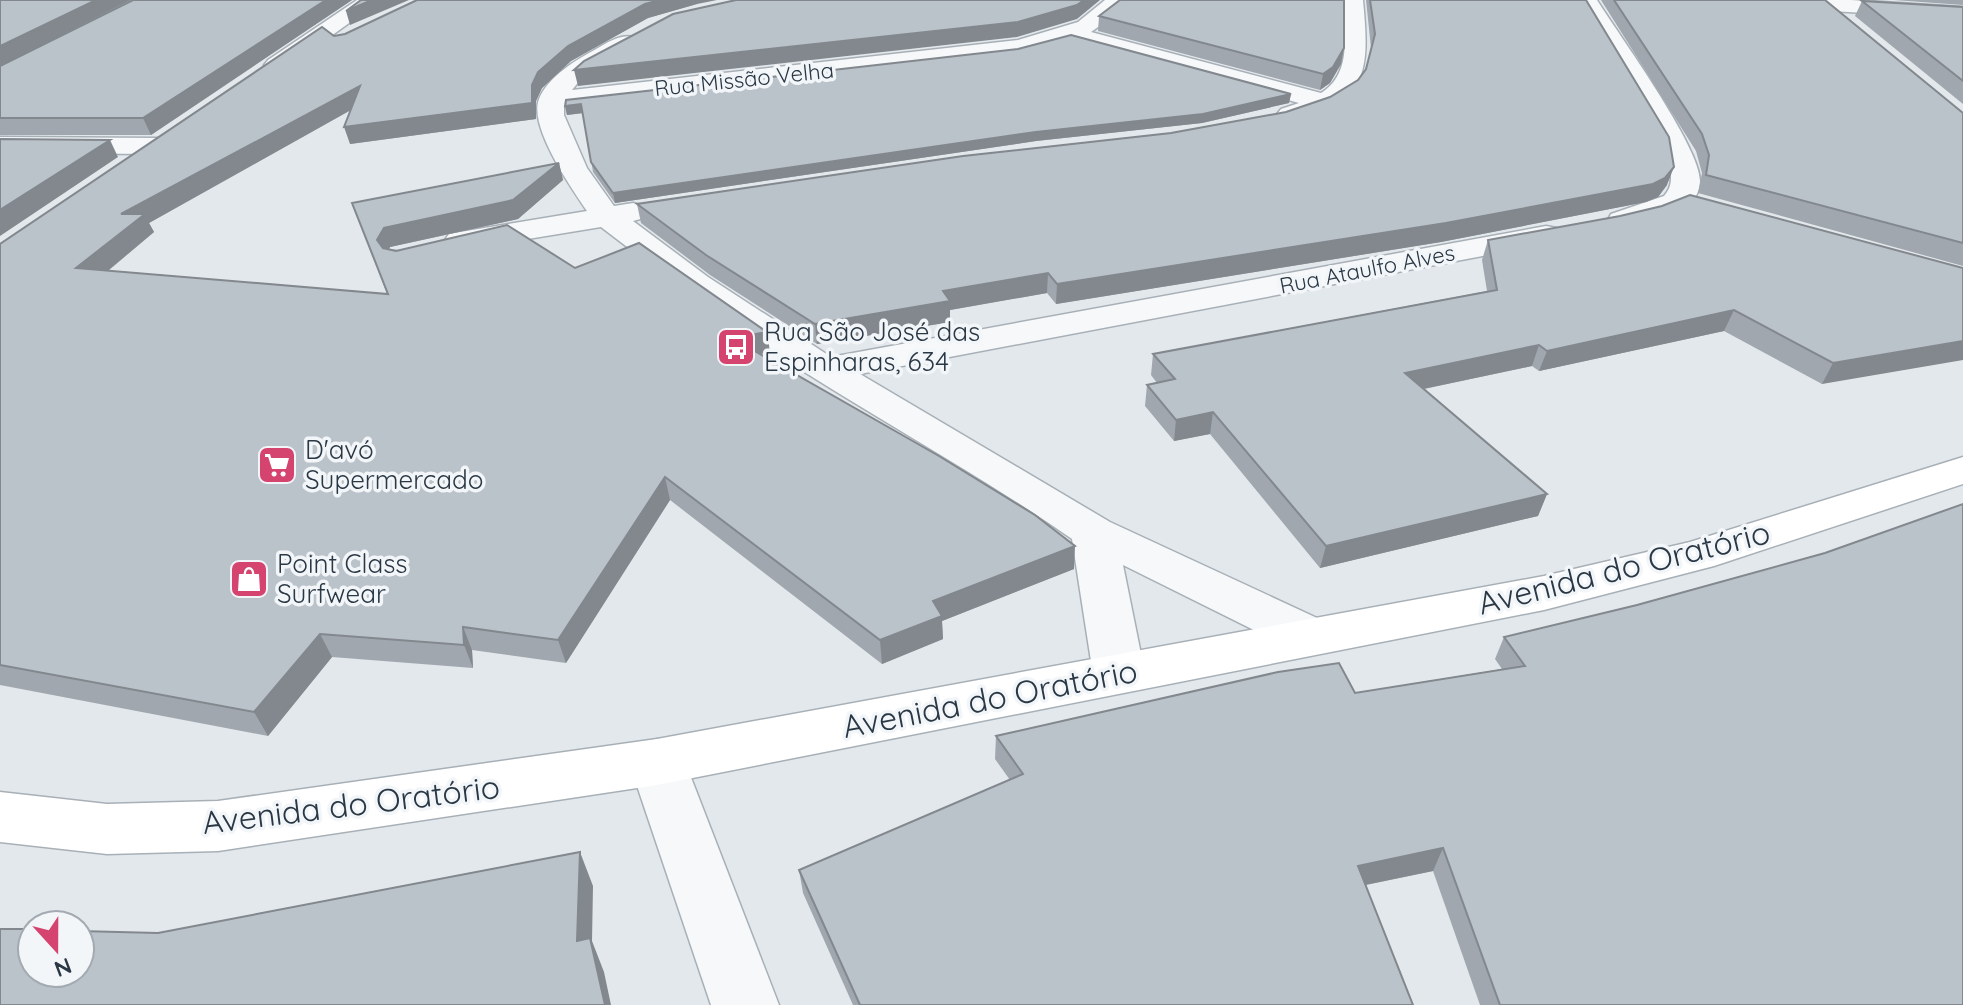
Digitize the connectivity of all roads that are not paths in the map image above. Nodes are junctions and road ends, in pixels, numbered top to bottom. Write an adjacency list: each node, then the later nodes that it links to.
1 (1115, 0): 9 (street, Rua Missão Velha)
2 (1353, 0): 13 (street)
3 (1587, 0): 22 (street, Rua Ataulfo Alves)
4 (1751, 0): 5 (street)
5 (1825, 5): 7 (street); 10 (street)
6 (373, 13): 11 (street)
7 (1963, 13)
8 (654, 28): 12 (street)
9 (1069, 33): 12 (street, Rua Missão Velha); 13 (street)
10 (1859, 34)
11 (259, 77)
12 (551, 100): 20 (street)
13 (1322, 101): 14 (street)
14 (1258, 122)
15 (183, 129): 17 (street)
16 (0, 145): 17 (street)
17 (158, 146): 18 (street)
18 (119, 173)
19 (652, 209): 20 (street)
20 (606, 216): 21 (street); 22 (street)
21 (432, 249)
22 (825, 369): 24 (street)
23 (1963, 470): 25 (main road, Avenida do Oratório)
24 (1094, 532): 25 (street); 26 (street)
25 (1312, 637): 26 (main road, Avenida do Oratório)
26 (1119, 674): 27 (main road, Avenida do Oratório)
27 (657, 762): 28 (main road, Avenida do Oratório); 29 (street)
28 (0, 817)
29 (745, 1005)

